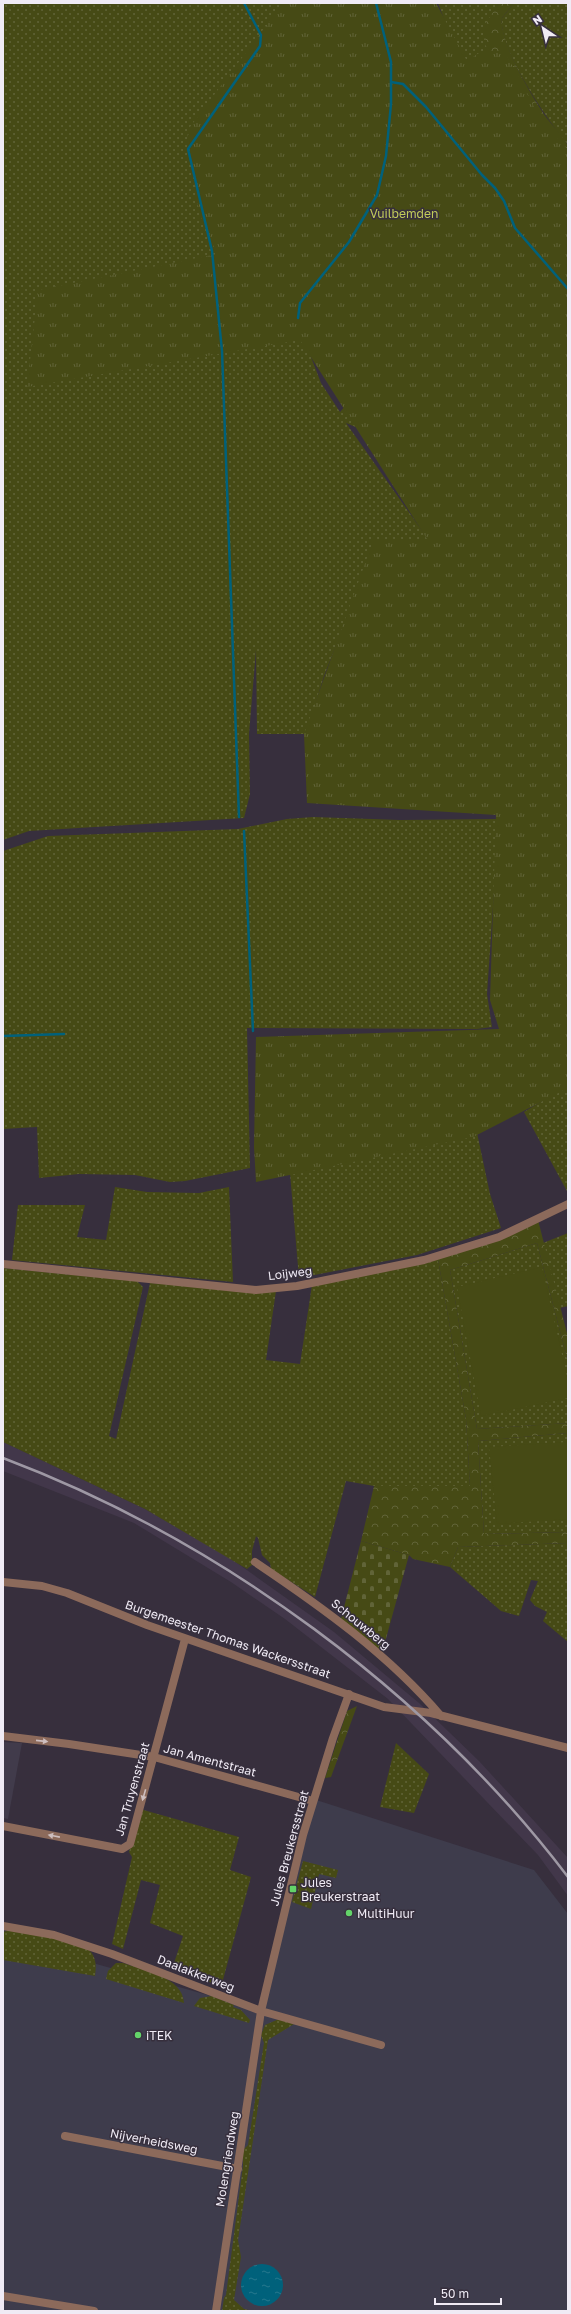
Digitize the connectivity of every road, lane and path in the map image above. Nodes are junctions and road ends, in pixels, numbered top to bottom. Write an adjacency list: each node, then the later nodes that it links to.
1 (568, 1204): 2 (street, Loijweg)
2 (3, 1264)
3 (255, 1562): 7 (street, Schouwberg)
4 (3, 1582): 5 (street, Burgemeester Thomas Wackersstraat)
5 (185, 1639): 6 (street, Burgemeester Thomas Wackersstraat); 10 (street, Jan Truyenstraat)
6 (349, 1694): 7 (street, Burgemeester Thomas Wackersstraat); 11 (street, Jules Breukersstraat)
7 (441, 1716): 9 (street)
8 (3, 1736): 10 (street, Jan Amentstraat, one-way to 10)
9 (568, 1748)
10 (154, 1757): 11 (street, Jan Amentstraat); 12 (street, Jan Truyenstraat, one-way to 12)
11 (313, 1801): 14 (street, Jules Breukersstraat)
12 (3, 1826)
13 (3, 1926): 14 (street, Daalakkerweg)
14 (262, 2011): 15 (street, Daalakkerweg); 17 (street, Molengriendweg)
15 (381, 2045)
16 (65, 2136): 17 (street, Nijverheidsweg)
17 (238, 2168): 20 (street, Molengriendweg)
18 (3, 2296): 19 (street)
19 (94, 2311)
20 (216, 2311)

